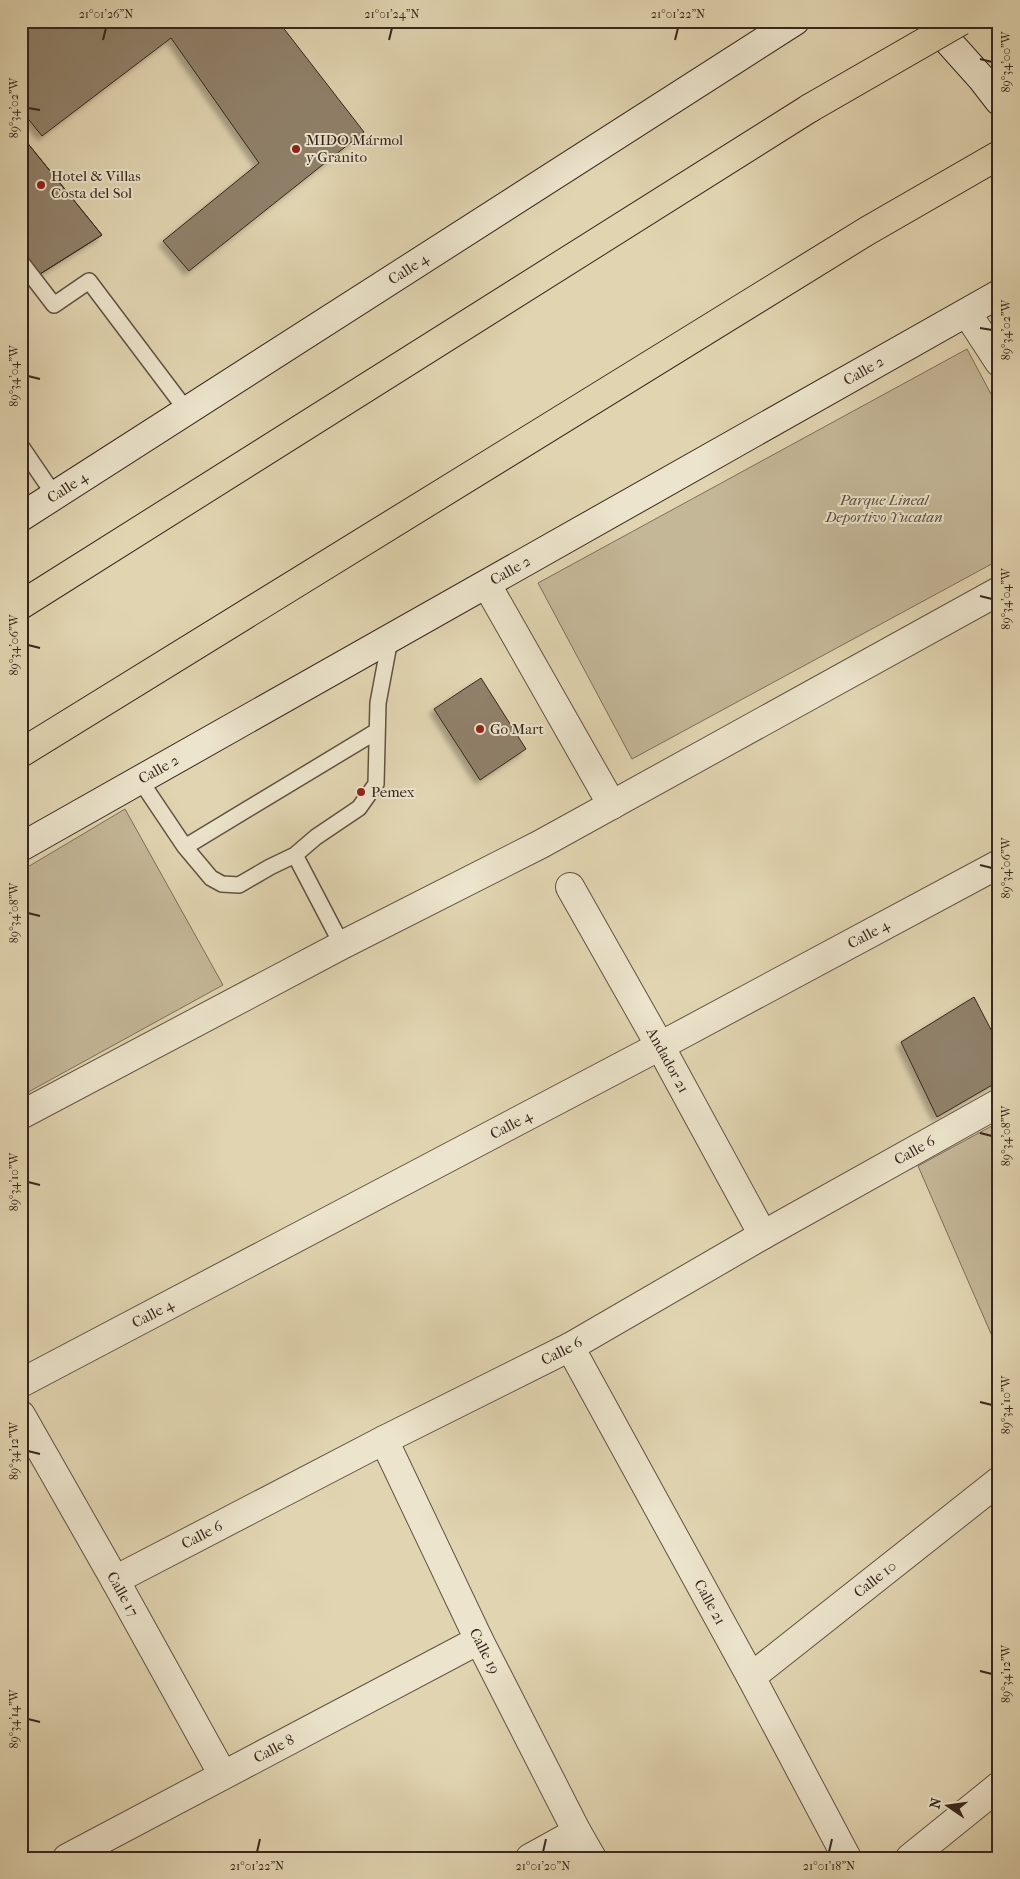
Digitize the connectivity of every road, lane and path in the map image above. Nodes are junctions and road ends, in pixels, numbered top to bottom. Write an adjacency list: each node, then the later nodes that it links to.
1 (795, 21): 10 (street, Calle 4)
2 (930, 21): 4 (street)
3 (961, 21): 16 (highway, bridge)
4 (999, 101)
5 (999, 155): 19 (highway)
6 (21, 262): 10 (lane)
7 (999, 294): 8 (street, Calle 2)
8 (967, 313): 9 (street); 14 (street, Calle 2)
9 (999, 362)
10 (187, 411): 12 (street, Calle 4)
11 (21, 446): 12 (lane)
12 (55, 496): 13 (street, Calle 4)
13 (21, 517)
14 (487, 585): 17 (street, Calle 2); 21 (street)
15 (999, 591): 21 (street)
16 (21, 604)
17 (390, 639): 18 (lane); 20 (street, Calle 2)
18 (377, 731): 23 (lane); 24 (lane)
19 (21, 753)
20 (140, 780): 22 (street, Calle 2); 23 (lane)
21 (612, 805): 27 (street)
22 (21, 846)
23 (185, 847): 24 (lane)
24 (296, 855): 27 (lane)
25 (999, 864): 28 (street, Calle 4)
26 (570, 887): 28 (street, Andador 21)
27 (342, 945): 30 (street)
28 (660, 1046): 31 (street, Andador 21); 33 (street, Calle 4)
29 (999, 1103): 31 (street, Calle 6)
30 (21, 1114)
31 (763, 1235): 32 (street, Calle 6)
32 (570, 1347): 35 (street, Calle 6); 39 (street, Calle 21)
33 (21, 1383)
34 (21, 1415): 37 (street, Calle 17)
35 (384, 1440): 37 (street, Calle 6); 38 (street, Calle 19)
36 (999, 1481): 39 (street, Calle 10)
37 (115, 1580): 40 (street, Calle 17)
38 (480, 1640): 40 (street, Calle 8); 42 (street, Calle 19)
39 (751, 1677): 46 (street, Calle 21)
40 (223, 1775): 43 (street, Calle 8)
41 (999, 1786): 47 (street)
42 (577, 1832): 44 (street); 45 (street, Calle 19)
43 (67, 1858)
44 (530, 1858)
45 (592, 1858)
46 (847, 1858)
47 (910, 1858)

